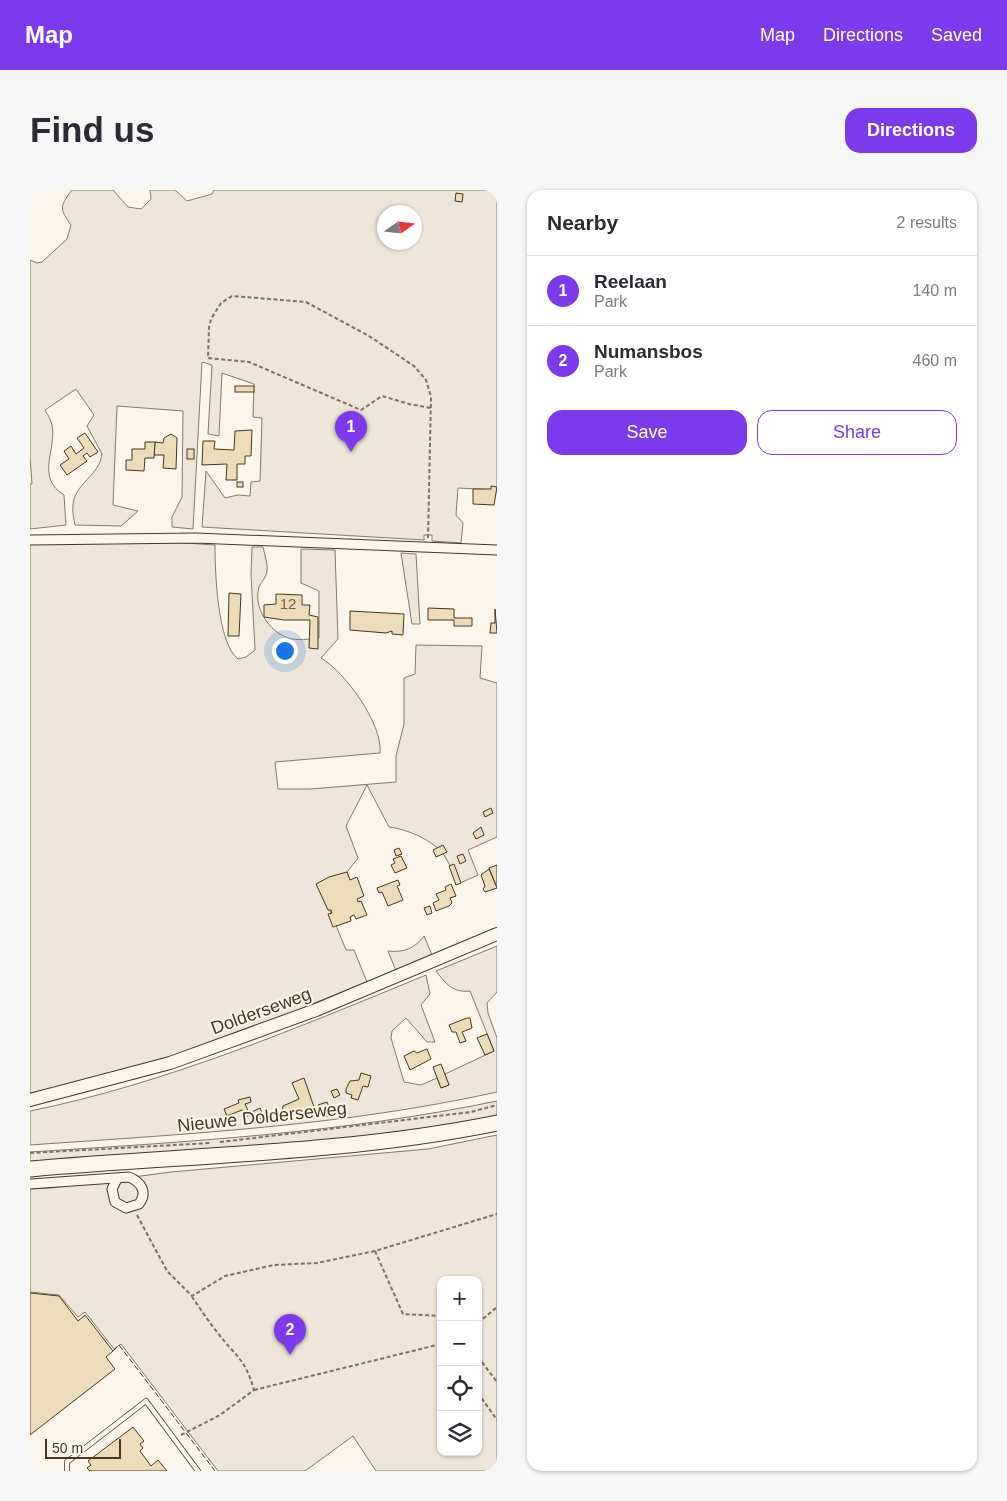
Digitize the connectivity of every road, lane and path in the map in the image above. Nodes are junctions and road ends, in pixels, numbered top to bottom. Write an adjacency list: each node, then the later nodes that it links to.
1 (431, 408): 1 (path); 3 (path)
2 (30, 540): 3 (street)
3 (428, 547): 4 (street)
4 (497, 550)
5 (497, 934): 6 (main road, Dolderseweg)
6 (30, 1100)
7 (497, 1105): 9 (path, Nieuwe Dolderseweg)
8 (497, 1123): 10 (main road, Nieuwe Dolderseweg)
9 (30, 1153)
10 (30, 1169)
11 (117, 1179): 12 (street); 13 (street); 13 (street)
12 (30, 1184)
13 (133, 1208): 16 (path)
14 (497, 1214): 15 (path)
15 (374, 1251): 16 (path); 18 (path)
16 (192, 1296): 23 (path)
17 (497, 1307): 19 (path)
18 (437, 1316)
19 (480, 1321)
20 (437, 1345): 23 (path)
21 (482, 1362): 22 (path)
22 (497, 1382)
23 (254, 1390): 26 (path)
24 (482, 1399): 25 (path)
25 (497, 1420)
26 (185, 1432)
27 (67, 1471): 28 (lane)
28 (198, 1471)

